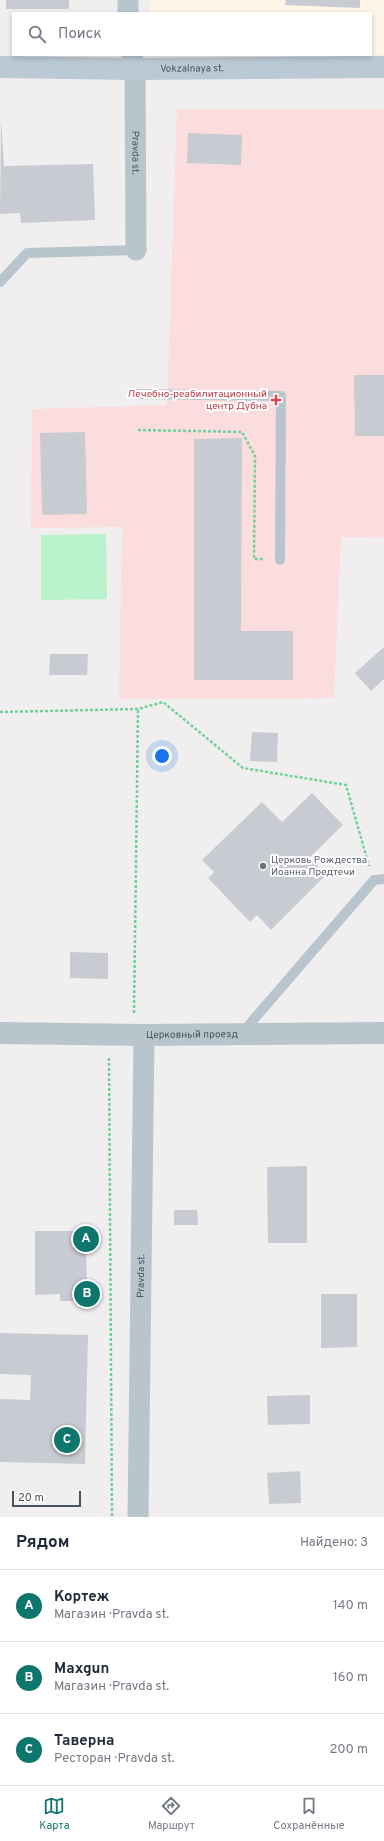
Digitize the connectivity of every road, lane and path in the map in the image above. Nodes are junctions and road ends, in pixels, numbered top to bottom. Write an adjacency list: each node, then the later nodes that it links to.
1 (128, 0): 2 (street)
2 (128, 12)
3 (134, 62): 4 (main road, Vokzalnaya st.); 5 (main road, Vokzalnaya st.); 6 (street, Pravda st.)
4 (0, 67)
5 (384, 67)
6 (136, 250): 7 (lane)
7 (0, 282)
8 (138, 394): 10 (lane)
9 (138, 430): 10 (path)
10 (280, 560)
11 (138, 710): 12 (path); 13 (path); 17 (path)
12 (0, 712)
13 (379, 879): 15 (lane)
14 (0, 1033): 17 (street, Церковный проезд)
15 (242, 1033): 16 (street, Церковный проезд); 17 (street, Церковный проезд)
16 (384, 1033)
17 (139, 1035): 20 (street, Pravda st.)
18 (109, 1050): 19 (path)
19 (112, 1517)
20 (138, 1517)

